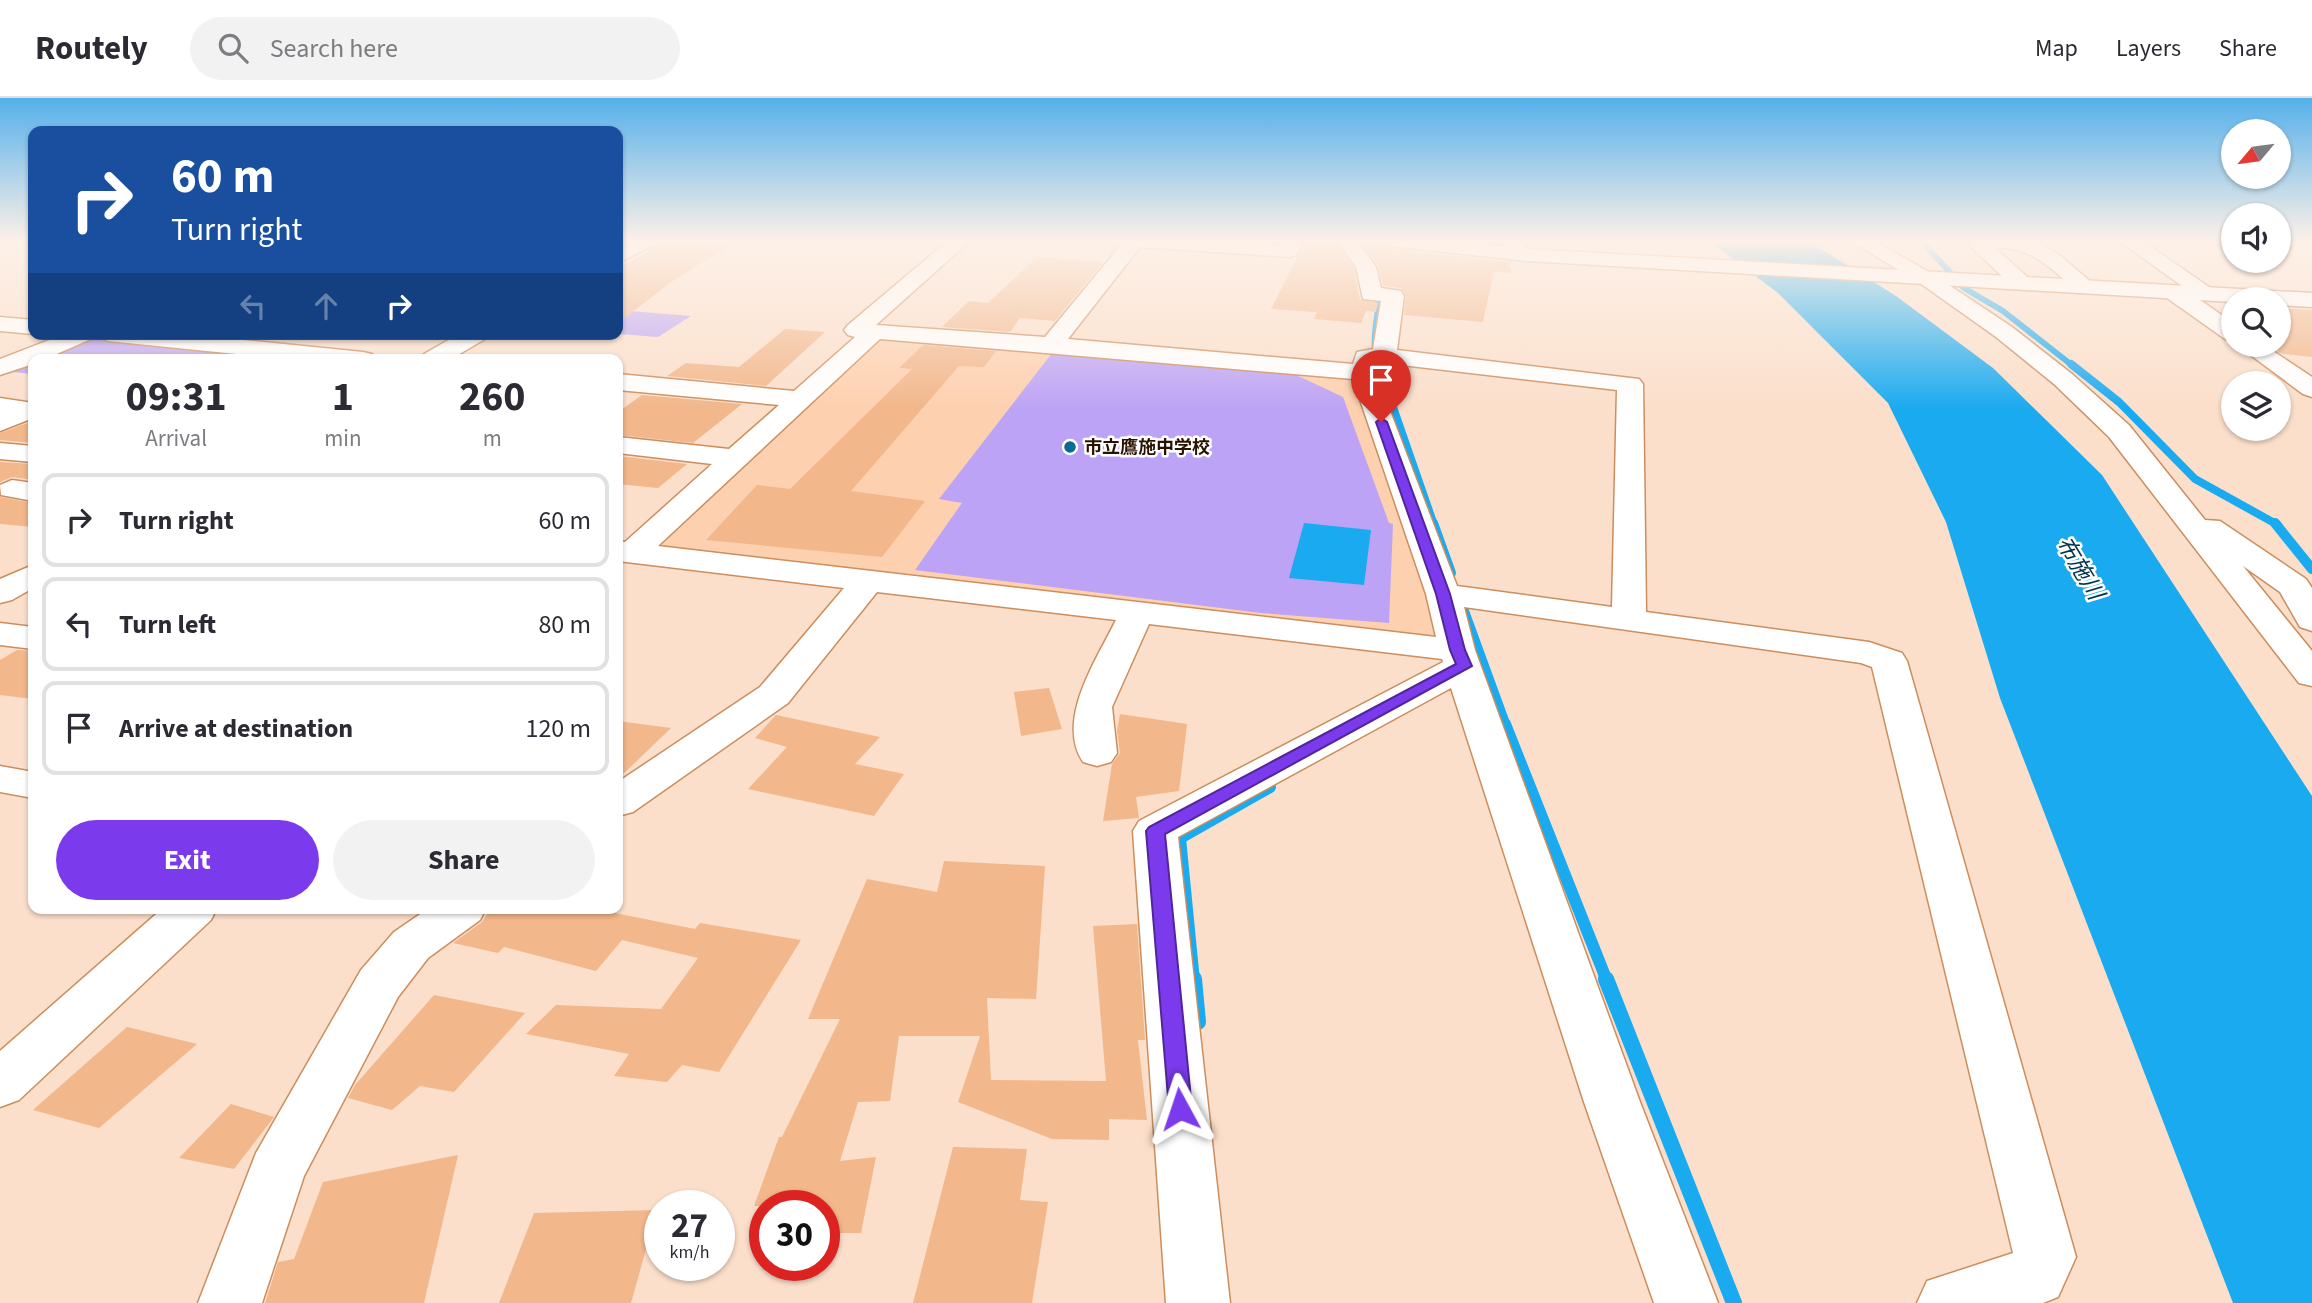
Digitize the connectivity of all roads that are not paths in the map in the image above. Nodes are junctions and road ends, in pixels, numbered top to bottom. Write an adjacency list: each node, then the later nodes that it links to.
1 (895, 296): 11 (street)
2 (1088, 296): 15 (street)
3 (1393, 296): 23 (street)
4 (1952, 296): 36 (street)
5 (2180, 296): 9 (street)
6 (2240, 296): 7 (street)
7 (2310, 301)
8 (0, 324): 10 (street)
9 (2221, 326)
10 (28, 327)
11 (874, 332): 15 (street); 27 (street)
12 (71, 340): 16 (street)
13 (169, 340): 17 (street)
14 (466, 340): 18 (street)
15 (1051, 345): 23 (street)
16 (35, 354)
17 (312, 354)
18 (442, 354)
19 (2291, 356): 22 (street)
20 (28, 357): 24 (street)
21 (2267, 357): 26 (street)
22 (2312, 359)
23 (1374, 364): 42 (street); 44 (street)
24 (0, 368)
25 (623, 382): 27 (street)
26 (2312, 389)
27 (799, 399): 35 (street)
28 (0, 407): 29 (street)
29 (28, 410)
30 (28, 411): 31 (street)
31 (0, 423)
32 (623, 446): 35 (street)
33 (0, 451): 34 (street)
34 (28, 454)
35 (734, 458): 37 (street)
36 (2189, 518): 40 (street); 49 (street)
37 (625, 552): 39 (street)
38 (28, 578): 41 (street)
39 (867, 582): 43 (street); 51 (street)
40 (2303, 586): 45 (street)
41 (0, 593)
42 (1443, 594): 44 (street); 48 (street)
43 (1137, 612): 48 (street); 50 (street)
44 (1629, 620): 58 (street)
45 (2312, 620)
46 (0, 634): 47 (street)
47 (28, 637)
48 (1461, 658): 56 (street); 57 (street)
49 (2311, 671)
50 (1097, 752)
51 (623, 799)
52 (187, 914): 54 (street)
53 (455, 914): 55 (street)
54 (0, 1084)
55 (230, 1303)
56 (1198, 1303)
57 (1686, 1303)
58 (1949, 1303)

